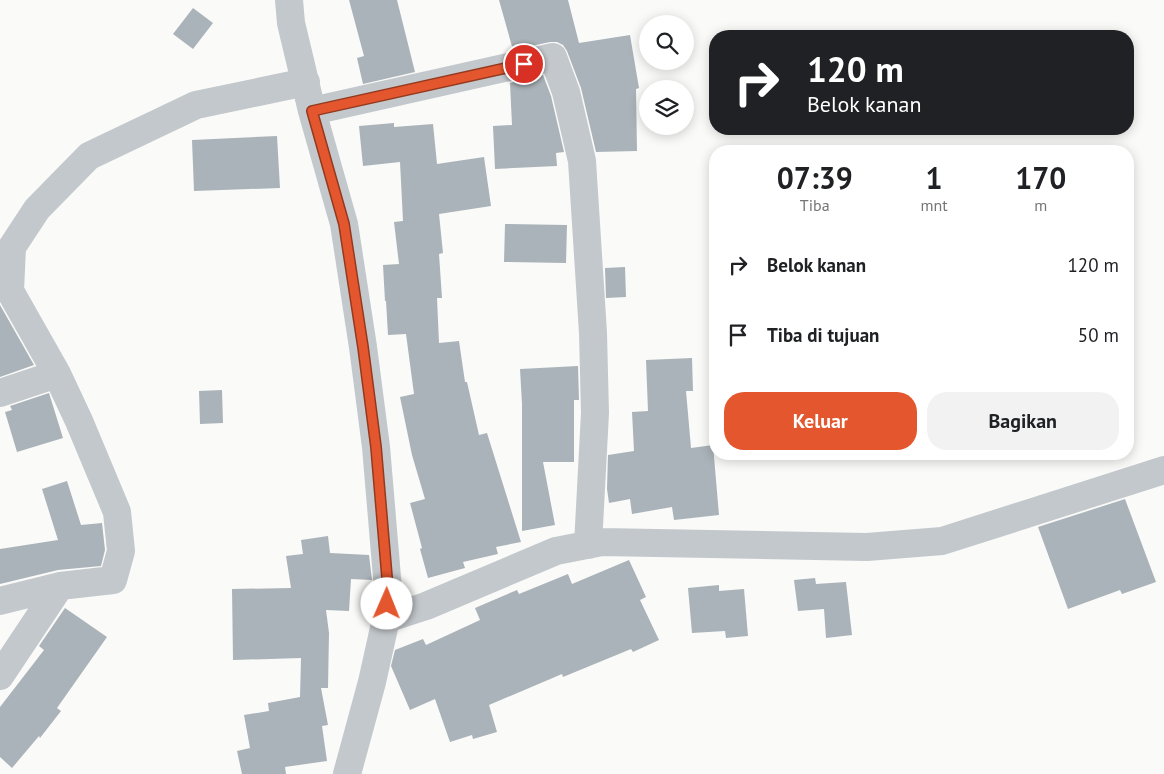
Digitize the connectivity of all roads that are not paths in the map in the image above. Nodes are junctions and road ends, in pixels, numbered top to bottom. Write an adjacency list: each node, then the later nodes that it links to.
1 (289, 0): 2 (street)
2 (306, 82): 3 (street); 4 (street)
3 (312, 111): 7 (street); 10 (street)
4 (57, 374): 5 (street); 8 (street)
5 (0, 394)
6 (1164, 470): 7 (street)
7 (588, 544): 10 (street)
8 (60, 586): 9 (street); 11 (street)
9 (0, 601)
10 (386, 619): 12 (street)
11 (0, 676)
12 (347, 774)

